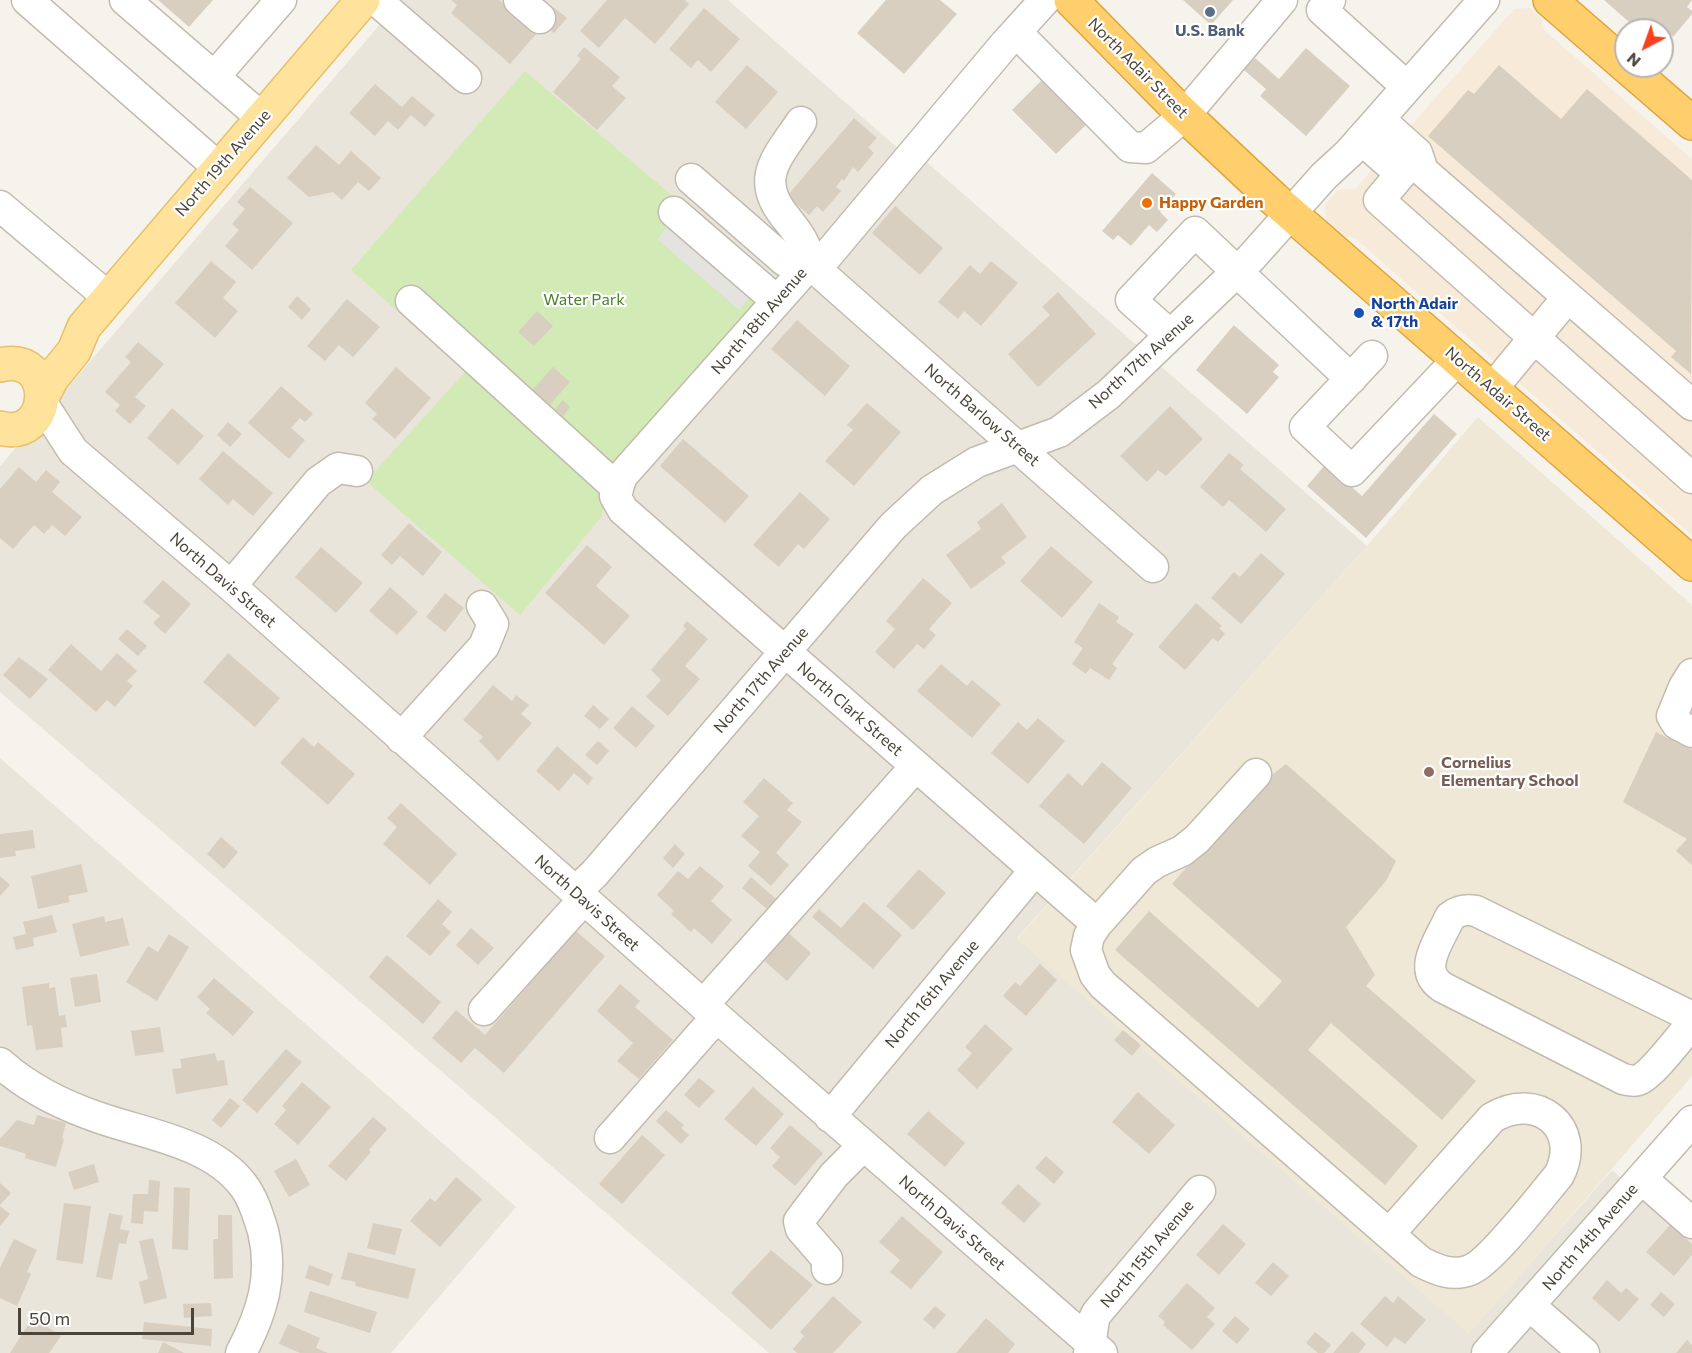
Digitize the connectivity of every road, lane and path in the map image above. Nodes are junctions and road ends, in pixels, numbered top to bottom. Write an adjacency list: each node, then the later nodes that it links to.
1 (27, 0): 22 (street)
2 (125, 0): 13 (street)
3 (281, 0): 13 (street)
4 (1045, 0): 11 (street)
5 (1071, 0): 17 (highway, North Adair Street)
6 (1282, 0): 17 (street)
7 (1330, 0): 16 (street)
8 (1484, 0): 16 (street, North 17th Avenue)
9 (1550, 0): 12 (highway)
10 (361, 2): 14 (street); 18 (main road, North 19th Avenue)
11 (1016, 32): 17 (street); 27 (street)
12 (1614, 56)
13 (214, 77): 18 (street)
14 (466, 78)
15 (1640, 78): 20 (highway)
16 (1407, 87): 21 (street, North 17th Avenue)
17 (1184, 116): 26 (highway, North Adair Street)
18 (262, 118): 22 (main road, North 19th Avenue)
19 (801, 122): 27 (street)
20 (1692, 123)
21 (1370, 129): 26 (street, North 17th Avenue); 30 (street); 35 (street)
22 (219, 168): 29 (main road, North 19th Avenue)
23 (691, 178): 27 (street, North 18th Avenue)
24 (0, 206): 29 (street)
25 (674, 212): 32 (street)
26 (1290, 214): 28 (street, North 17th Avenue); 37 (highway, North Adair Street)
27 (813, 266): 32 (street, North 18th Avenue); 44 (street, North Barlow Street)
28 (1237, 272): 34 (street, North 17th Avenue); 34 (street); 39 (street)
29 (108, 297): 33 (main road, North 19th Avenue)
30 (1568, 297): 35 (street); 42 (street)
31 (411, 301): 48 (street, North Clark Street)
32 (777, 301): 48 (street, North 18th Avenue)
33 (84, 327): 38 (main road, North 19th Avenue); 41 (main road, North 19th Avenue)
34 (1170, 335): 44 (street, North 17th Avenue)
35 (1534, 338): 40 (street); 46 (street)
36 (1372, 356): 39 (street)
37 (1458, 359): 39 (street); 40 (highway, North Adair Street)
38 (6, 362): 41 (main road, North 19th Avenue)
39 (1351, 379)
40 (1492, 389): 49 (highway, North Adair Street)
41 (42, 399): 43 (main road, North 19th Avenue); 45 (street)
42 (1692, 405)
43 (7, 432): 45 (street)
44 (1020, 448): 50 (street, North Barlow Street); 53 (street, North 17th Avenue)
45 (73, 451): 51 (street, North Davis Street)
46 (1688, 465)
47 (357, 471): 51 (street)
48 (617, 493): 53 (street, North Clark Street)
49 (1692, 564)
50 (1153, 567)
51 (231, 586): 56 (street, North Davis Street)
52 (482, 606): 56 (street)
53 (785, 652): 57 (street, North Clark Street); 60 (street, North 17th Avenue)
54 (1692, 674): 55 (street)
55 (1692, 732)
56 (401, 738): 60 (street, North Davis Street)
57 (916, 766): 59 (street, North Clark Street); 63 (street)
58 (1256, 774): 61 (street)
59 (1035, 870): 61 (street, North Clark Street); 67 (street, North 16th Avenue)
60 (580, 896): 62 (street, North 17th Avenue); 63 (street, North Davis Street)
61 (1097, 924): 74 (street)
62 (484, 1010)
63 (710, 1012): 67 (street, North Davis Street); 69 (street)
64 (1692, 1017): 65 (street)
65 (1692, 1023)
66 (0, 1063): 78 (street)
67 (830, 1117): 70 (street, North Davis Street)
68 (1692, 1121): 71 (street, North 14th Avenue)
69 (610, 1138)
70 (863, 1146): 75 (street); 77 (street, North Davis Street)
71 (1642, 1179): 73 (street); 76 (street, North 14th Avenue)
72 (1200, 1191): 77 (street, North 15th Avenue)
73 (1692, 1223)
74 (1389, 1234): 74 (street)
75 (827, 1269)
76 (1530, 1306): 79 (street, North 14th Avenue); 80 (street)
77 (1094, 1350)
78 (241, 1353)
79 (1487, 1353)
80 (1584, 1353)

